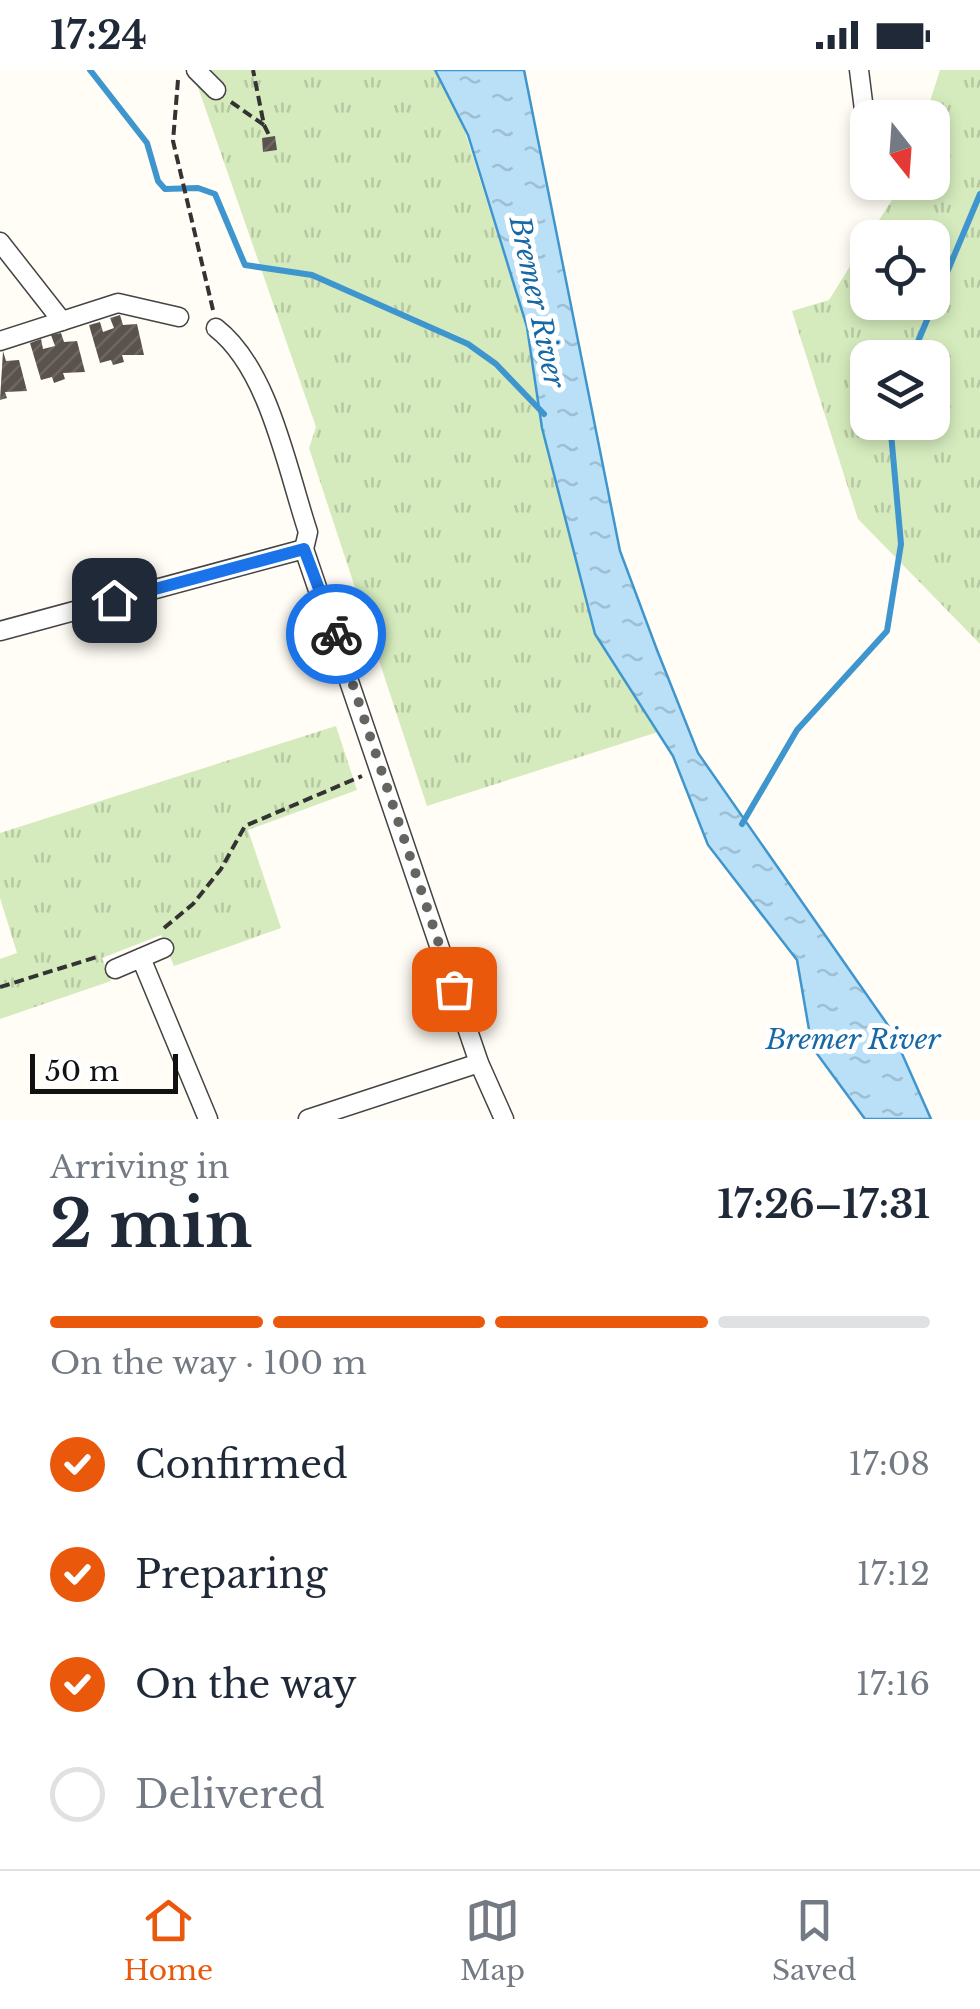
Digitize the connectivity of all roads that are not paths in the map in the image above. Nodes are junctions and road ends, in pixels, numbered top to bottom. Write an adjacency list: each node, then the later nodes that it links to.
1 (196, 70): 3 (street)
2 (859, 70): 4 (street)
3 (216, 90)
4 (863, 100)
5 (0, 242): 7 (street)
6 (179, 317): 7 (street)
7 (62, 321): 9 (street)
8 (216, 328): 10 (street)
9 (0, 341)
10 (304, 549): 11 (street); 15 (street)
11 (0, 631)
12 (162, 939): 13 (street)
13 (140, 958): 14 (street); 16 (street)
14 (110, 961)
15 (479, 1062): 17 (street); 18 (street)
16 (208, 1119)
17 (308, 1119)
18 (504, 1119)

